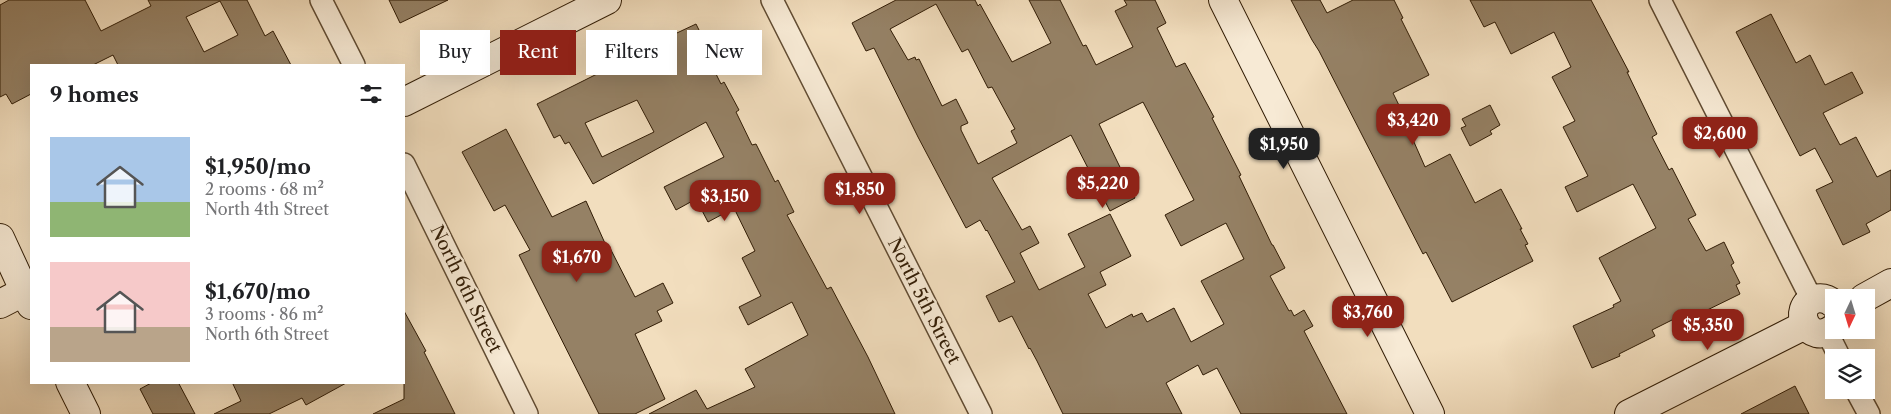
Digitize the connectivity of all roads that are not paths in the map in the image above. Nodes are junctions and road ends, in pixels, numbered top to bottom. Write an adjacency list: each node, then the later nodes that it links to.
1 (321, 0): 6 (street)
2 (607, 0): 7 (main road)
3 (772, 0): 20 (street, North 5th Street)
4 (1223, 0): 21 (main road)
5 (1660, 0): 14 (street)
6 (353, 64)
7 (405, 101)
8 (405, 166): 19 (street, North 6th Street)
9 (0, 238): 12 (main road)
10 (1891, 283): 11 (main road)
11 (1875, 292)
12 (29, 295): 13 (main road)
13 (0, 304)
14 (1822, 318): 15 (street); 22 (main road)
15 (1836, 349)
16 (71, 384): 18 (main road)
17 (1860, 399): 23 (street)
18 (86, 414)
19 (527, 414)
20 (981, 414)
21 (1430, 414)
22 (1629, 414)
23 (1868, 414)

